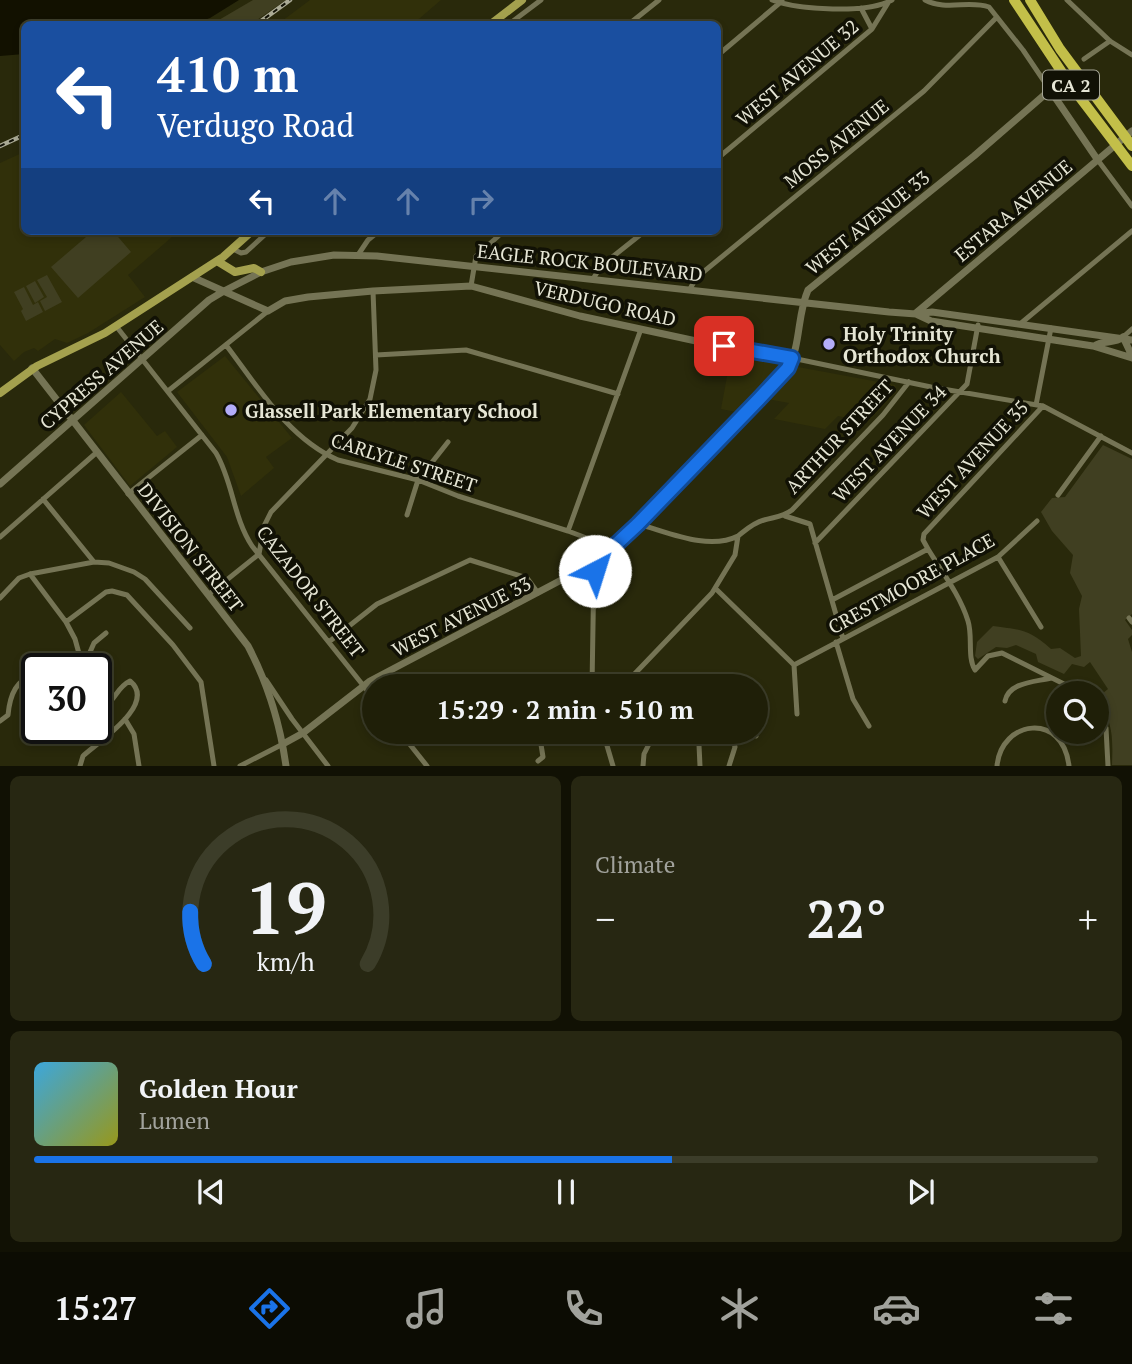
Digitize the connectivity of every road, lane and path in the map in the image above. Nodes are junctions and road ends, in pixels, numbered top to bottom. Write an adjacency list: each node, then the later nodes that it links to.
1 (522, 0): 13 (main road)
2 (541, 0): 14 (street)
3 (659, 0): 15 (street)
4 (772, 0): 9 (street)
5 (925, 0): 12 (street)
6 (1014, 0): 26 (highway, CA 2)
7 (1030, 0): 23 (highway, CA 2)
8 (1067, 0): 17 (street)
9 (782, 1): 11 (street); 18 (street)
10 (890, 1): 11 (street); 16 (street, WEST AVENUE 32)
11 (861, 8): 16 (street)
12 (997, 17): 21 (street); 43 (street, MOSS AVENUE)
13 (498, 21)
14 (513, 21)
15 (633, 21)
16 (872, 29): 24 (street, WEST AVENUE 32)
17 (1110, 41): 19 (street); 20 (street)
18 (721, 52)
19 (1132, 55)
20 (1084, 60)
21 (1050, 90): 25 (street); 46 (street, WEST AVENUE 33)
22 (1132, 131): 25 (street, ESTARA AVENUE)
23 (1132, 146)
24 (721, 155)
25 (1100, 157): 27 (street); 48 (street, ESTARA AVENUE)
26 (1132, 166)
27 (1132, 206)
28 (1132, 231): 50 (street)
29 (249, 235): 34 (main road)
30 (264, 235): 34 (street)
31 (374, 235): 35 (street)
32 (499, 235): 37 (street)
33 (640, 235): 41 (street)
34 (232, 250): 36 (main road); 38 (main road)
35 (358, 255): 37 (street, EAGLE ROCK BOULEVARD); 39 (street, EAGLE ROCK BOULEVARD)
36 (217, 261): 38 (main road); 40 (main road)
37 (473, 266): 41 (street, EAGLE ROCK BOULEVARD); 42 (street)
38 (230, 269): 39 (main road)
39 (261, 272): 44 (street, EAGLE ROCK BOULEVARD)
40 (192, 277): 44 (street); 51 (main road)
41 (593, 279): 43 (street, EAGLE ROCK BOULEVARD)
42 (471, 286): 45 (street, VERDUGO ROAD); 54 (street, VERDUGO ROAD)
43 (690, 289): 46 (street, EAGLE ROCK BOULEVARD)
44 (224, 291): 47 (street); 64 (street, CYPRESS AVENUE)
45 (373, 291): 47 (street, VERDUGO ROAD); 61 (street)
46 (803, 302): 48 (street, EAGLE ROCK BOULEVARD); 63 (street, WEST AVENUE 33)
47 (268, 311): 59 (street)
48 (916, 314): 49 (street, EAGLE ROCK BOULEVARD); 52 (street, EAGLE ROCK BOULEVARD)
49 (979, 317): 50 (street, EAGLE ROCK BOULEVARD); 52 (street, WEST AVENUE 34)
50 (1020, 324): 53 (street, EAGLE ROCK BOULEVARD)
51 (116, 326): 64 (street, CAZADOR STREET); 65 (main road)
52 (978, 327): 57 (street, EAGLE ROCK BOULEVARD); 68 (street, WEST AVENUE 34)
53 (1051, 328): 56 (street, EAGLE ROCK BOULEVARD); 57 (street, WEST AVENUE 35)
54 (641, 329): 63 (street, VERDUGO ROAD); 70 (street)
55 (1132, 329): 56 (street)
56 (1123, 337): 58 (street, EAGLE ROCK BOULEVARD); 60 (street); 62 (street)
57 (1049, 338): 60 (street, EAGLE ROCK BOULEVARD); 71 (street, WEST AVENUE 35)
58 (1132, 340)
59 (226, 345): 67 (street); 78 (street, CARLYLE STREET)
60 (1093, 346): 62 (street, EAGLE ROCK BOULEVARD)
61 (376, 355): 70 (street); 78 (street)
62 (1132, 357)
63 (792, 358): 66 (street, VERDUGO ROAD); 87 (street, WEST AVENUE 33)
64 (143, 359): 67 (street, CAZADOR STREET); 72 (street, CYPRESS AVENUE)
65 (32, 368): 69 (main road); 72 (street, DIVISION STREET)
66 (909, 382): 68 (street, VERDUGO ROAD); 85 (street, ARTHUR STREET)
67 (168, 391): 73 (street, CAZADOR STREET)
68 (960, 391): 71 (street, VERDUGO ROAD); 91 (street, WEST AVENUE 34)
69 (0, 393)
70 (618, 394): 88 (street)
71 (1040, 406): 74 (street, VERDUGO ROAD); 93 (street, WEST AVENUE 35)
72 (72, 422): 76 (street, DIVISION STREET); 80 (street, CYPRESS AVENUE)
73 (202, 435): 81 (street); 94 (street, CAZADOR STREET)
74 (1101, 436): 77 (street, VERDUGO ROAD); 82 (street)
75 (448, 442): 79 (street)
76 (96, 453): 81 (street, DIVISION STREET); 83 (street)
77 (1132, 453)
78 (326, 454): 79 (street, CARLYLE STREET); 94 (street)
79 (418, 481): 84 (street); 88 (street, CARLYLE STREET)
80 (0, 484)
81 (128, 494): 102 (street, DIVISION STREET)
82 (1058, 495)
83 (43, 499): 90 (street); 96 (street)
84 (407, 516)
85 (785, 516): 89 (street, ARTHUR STREET); 91 (street)
86 (1037, 521): 95 (street, CRESTMOORE PLACE)
87 (638, 524): 89 (street); 92 (street, WEST AVENUE 33)
88 (568, 531): 92 (street, CARLYLE STREET)
89 (738, 536): 100 (street)
90 (0, 537)
91 (815, 543): 104 (street)
92 (614, 548): 97 (street, WEST AVENUE 33)
93 (928, 549): 99 (street); 104 (street, WEST AVENUE 35)
94 (259, 554): 102 (street); 110 (street, CAZADOR STREET)
95 (998, 557): 99 (street, CRESTMOORE PLACE); 106 (street)
96 (94, 562): 98 (street); 107 (street)
97 (594, 565): 101 (street, WEST AVENUE 33); 117 (street)
98 (30, 574): 103 (street); 105 (street)
99 (948, 582): 109 (street, CRESTMOORE PLACE); 119 (street)
100 (715, 588): 114 (street); 118 (street)
101 (539, 594): 110 (street); 116 (street, WEST AVENUE 33)
102 (208, 595): 115 (street, DIVISION STREET)
103 (0, 598)
104 (832, 600): 109 (street)
105 (66, 622): 112 (street); 142 (street)
106 (1041, 627)
107 (190, 628)
108 (106, 633): 113 (street)
109 (843, 639): 111 (street, CRESTMOORE PLACE)
110 (330, 641): 122 (street, CAZADOR STREET)
111 (836, 642): 114 (street, CRESTMOORE PLACE); 129 (street)
112 (79, 653)
113 (90, 653)
114 (794, 665): 126 (street)
115 (261, 672): 130 (street); 131 (street, DIVISION STREET)
116 (385, 674)
117 (592, 674)
118 (634, 674)
119 (1051, 678): 120 (street); 124 (street)
120 (1057, 681)
121 (21, 682): 128 (street)
122 (362, 682)
123 (362, 687): 130 (street, WEST AVENUE 33)
124 (1005, 701)
125 (112, 702): 127 (street)
126 (797, 714)
127 (125, 719): 140 (street); 141 (street)
128 (0, 721)
129 (869, 726)
130 (303, 733): 131 (street, WEST AVENUE 33); 145 (street)
131 (283, 744): 143 (street, WEST AVENUE 33); 144 (street, DIVISION STREET)
132 (410, 744): 146 (street)
133 (541, 744): 139 (street)
134 (607, 744): 147 (street)
135 (648, 744): 148 (street)
136 (700, 744): 149 (street)
137 (734, 744): 150 (street)
138 (1107, 744): 153 (street)
139 (537, 764)
140 (80, 765)
141 (139, 765)
142 (214, 765)
143 (240, 765)
144 (286, 765)
145 (328, 765)
146 (427, 765)
147 (613, 765)
148 (643, 765)
149 (700, 765)
150 (729, 765)
151 (997, 765): 152 (street)
152 (1069, 765)
153 (1108, 765)

